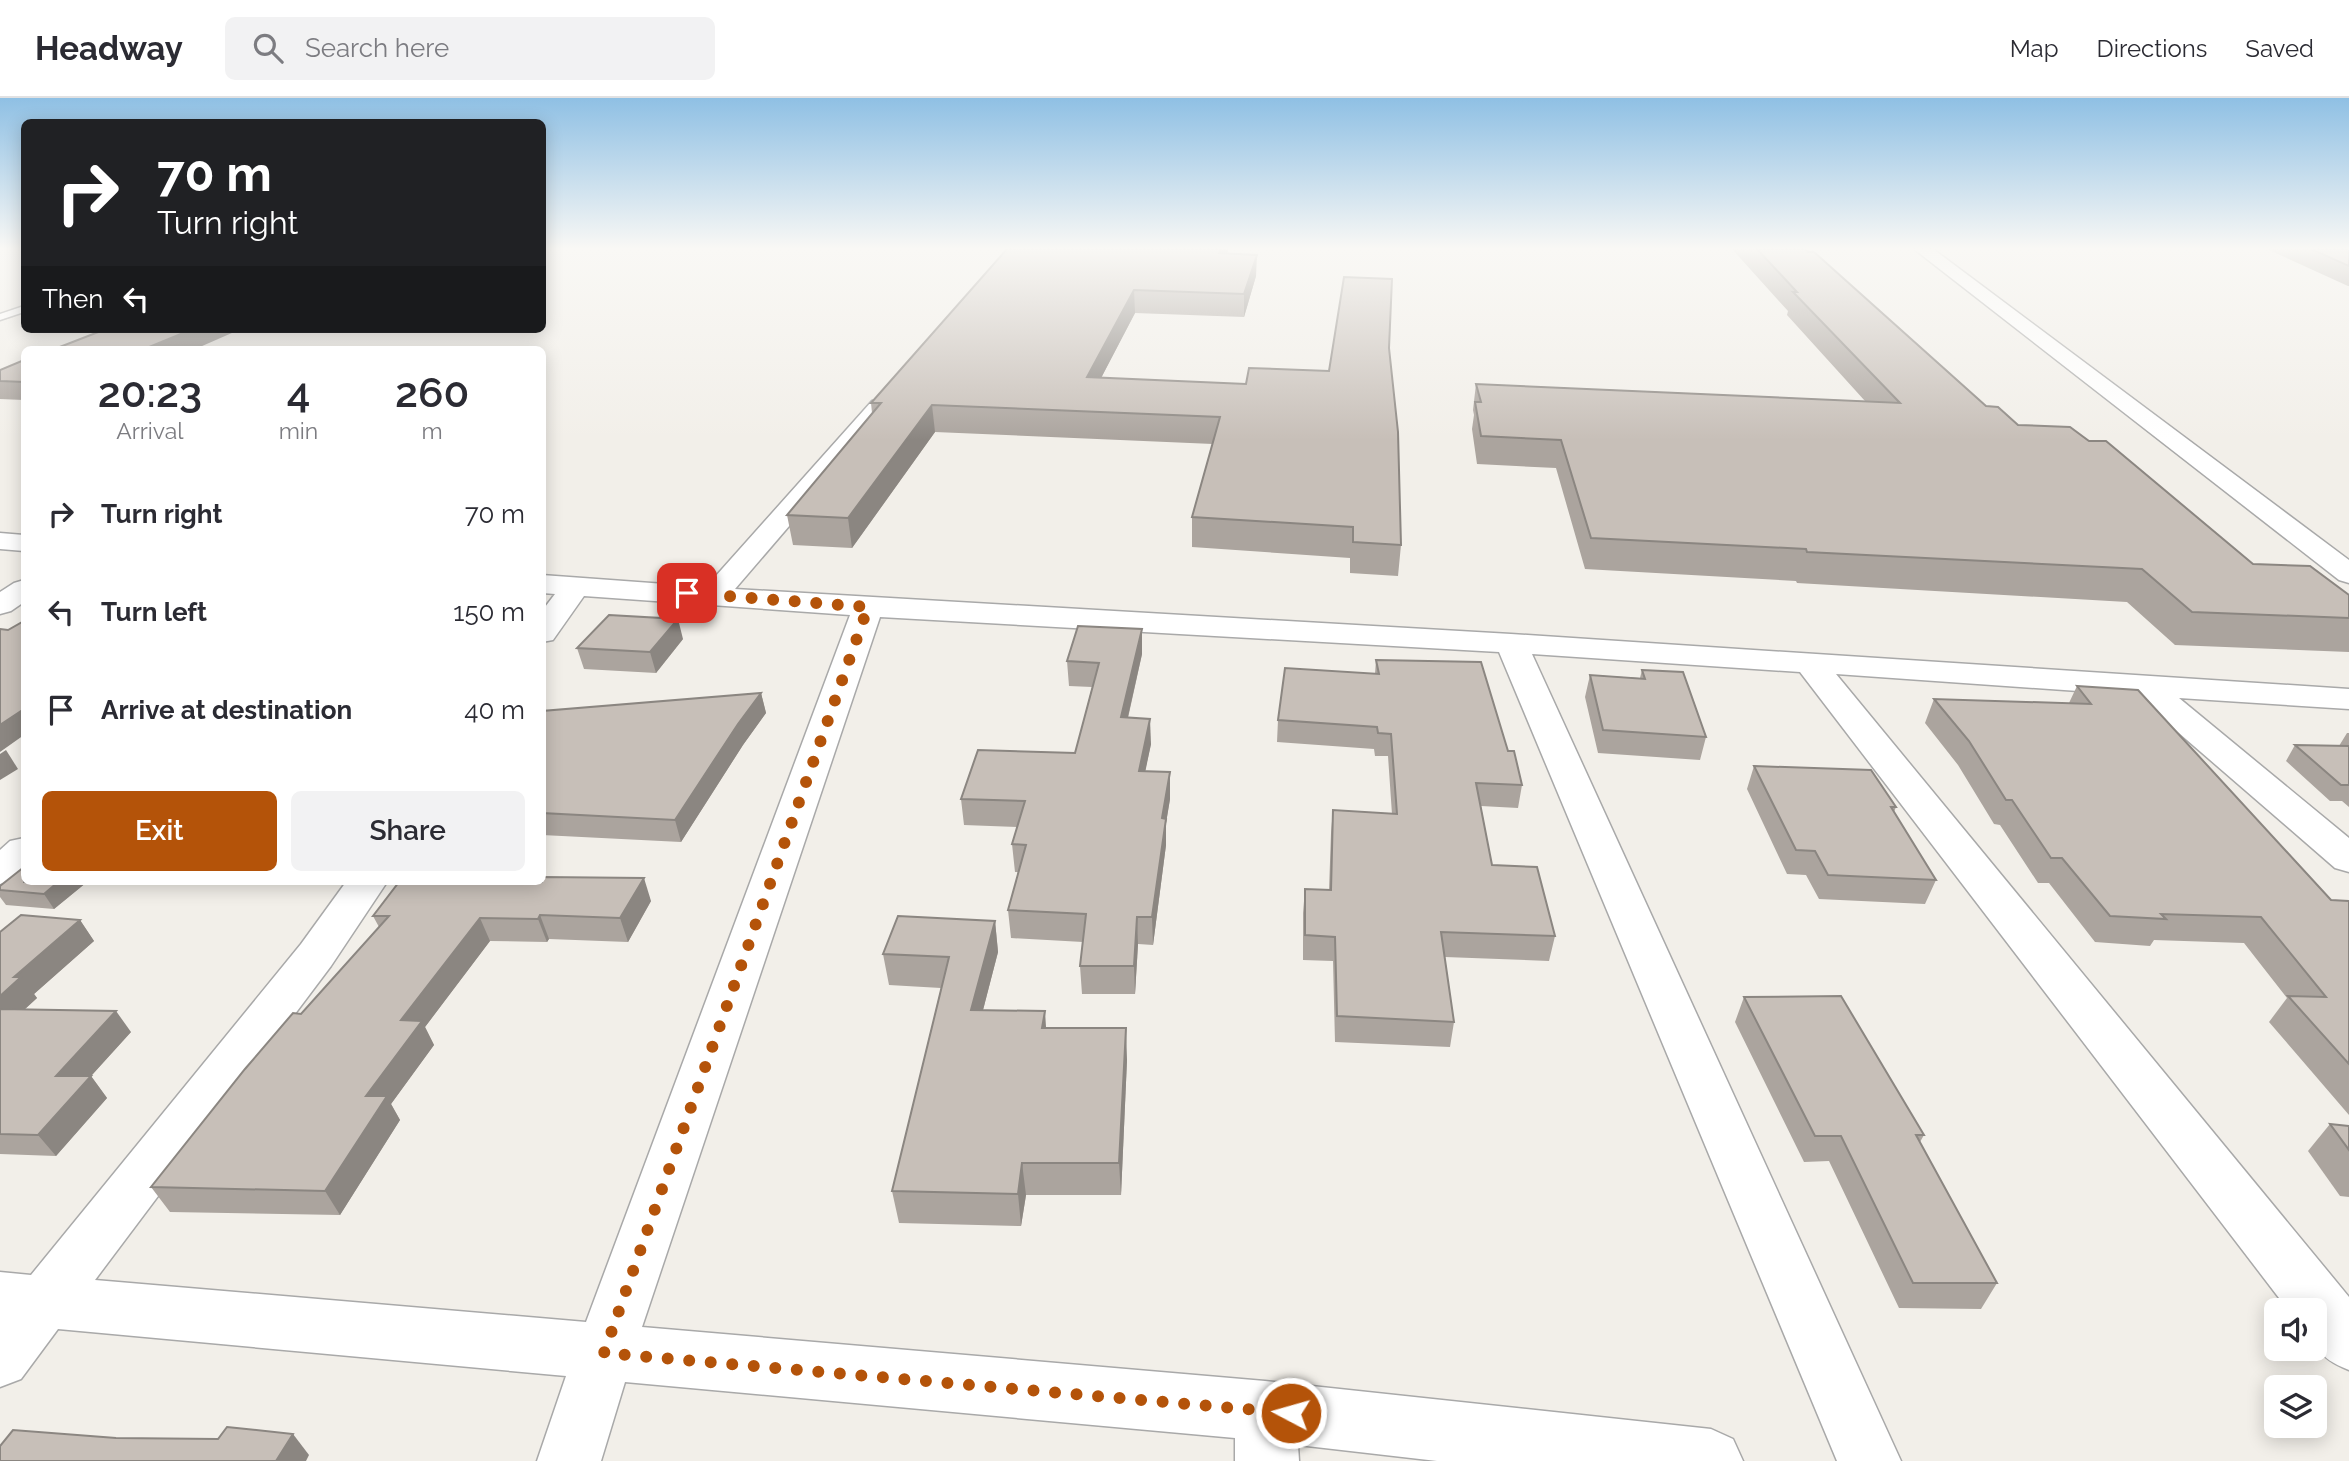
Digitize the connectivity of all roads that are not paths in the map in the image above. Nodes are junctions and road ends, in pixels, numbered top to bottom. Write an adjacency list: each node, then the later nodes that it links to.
1 (2006, 313): 5 (street)
2 (898, 385): 9 (street)
3 (0, 541): 4 (street)
4 (21, 543)
5 (2349, 574)
6 (546, 584): 7 (street)
7 (576, 586): 9 (street); 12 (street)
8 (21, 591): 10 (street)
9 (715, 594): 11 (street)
10 (0, 605)
11 (868, 607): 13 (street); 23 (street)
12 (546, 627)
13 (1511, 643): 14 (street); 28 (street)
14 (1809, 662): 15 (street); 22 (street)
15 (2144, 685): 16 (street); 18 (street)
16 (2349, 699)
17 (21, 852): 19 (street)
18 (2349, 859)
19 (0, 871)
20 (365, 885): 21 (street)
21 (23, 1300): 23 (street); 24 (street)
22 (2349, 1342)
23 (604, 1353): 25 (street); 26 (street)
24 (0, 1359)
25 (1266, 1436): 27 (street)
26 (569, 1461)
27 (1711, 1461)
28 (1869, 1461)

